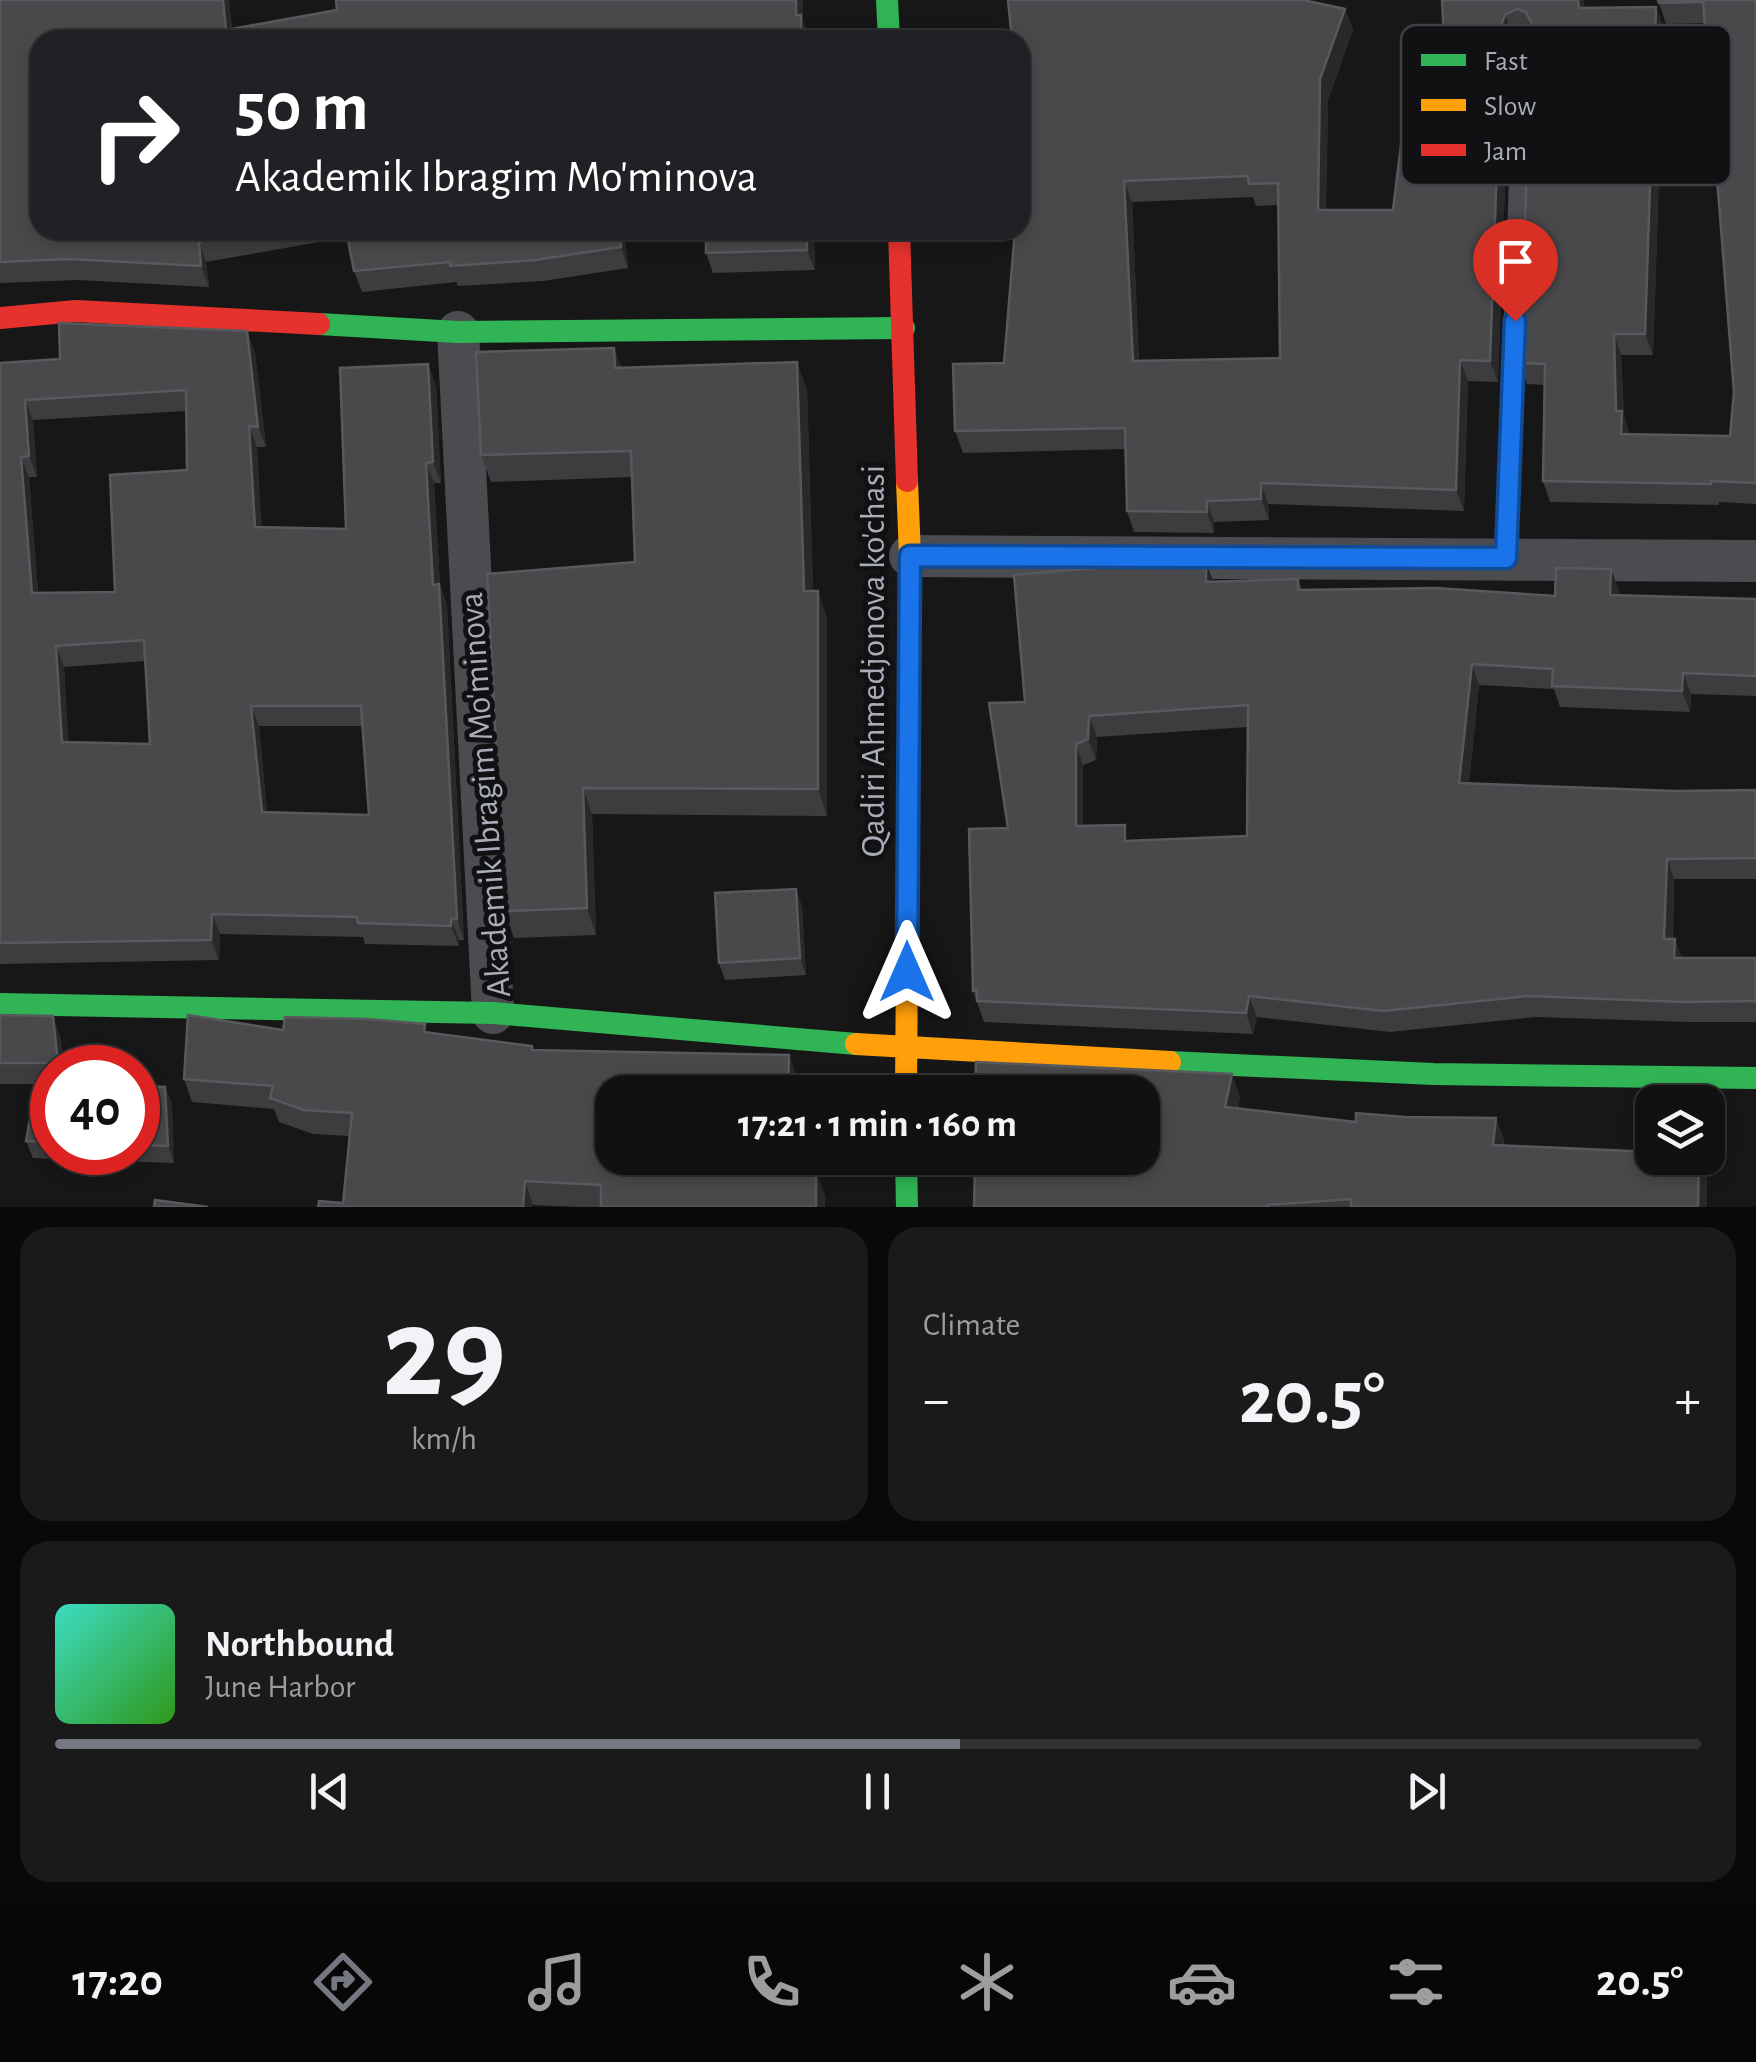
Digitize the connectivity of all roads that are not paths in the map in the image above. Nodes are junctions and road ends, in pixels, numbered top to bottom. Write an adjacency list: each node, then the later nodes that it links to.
1 (888, 0): 2 (street)
2 (890, 30)
3 (1521, 185): 9 (lane)
4 (900, 240): 6 (street, Qadiri Ahmedjonova ko'chasi)
5 (0, 318): 7 (street)
6 (904, 328): 7 (street); 8 (street, Qadiri Ahmedjonova ko'chasi)
7 (458, 332): 12 (street, Akademik Ibragim Mo'minova)
8 (910, 556): 9 (street); 13 (street, Qadiri Ahmedjonova ko'chasi)
9 (1506, 558): 10 (street)
10 (1756, 562)
11 (0, 1004): 12 (street)
12 (493, 1012): 13 (street, Akademik Ibragim Mo'minova)
13 (913, 1049): 14 (street, Qadiri Ahmedjonova ko'chasi); 15 (street, Akademik Ibragim Mo'minova)
14 (909, 1075)
15 (1756, 1078)
16 (906, 1175): 17 (street)
17 (907, 1207)

